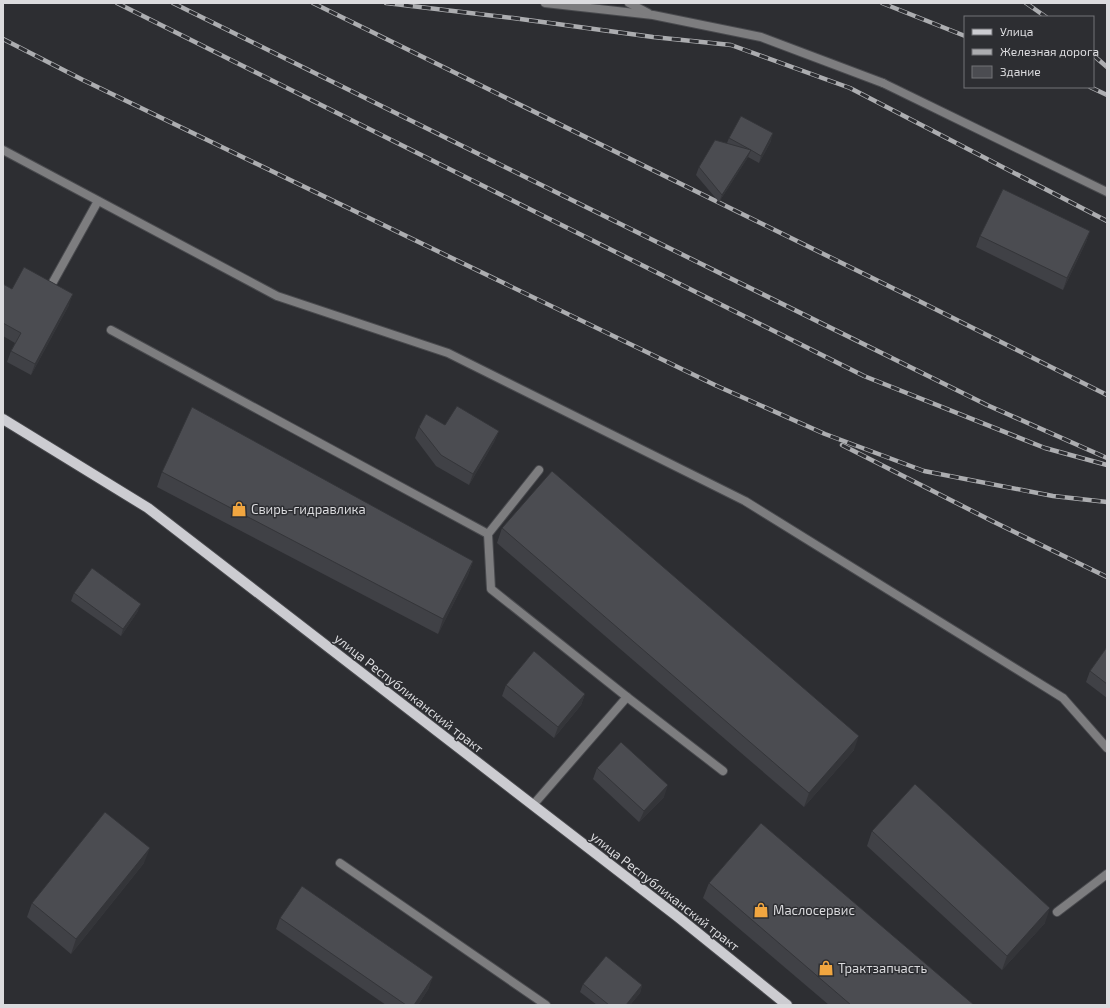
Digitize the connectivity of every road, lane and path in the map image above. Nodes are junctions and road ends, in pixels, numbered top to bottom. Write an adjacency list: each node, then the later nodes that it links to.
1 (545, 3): 3 (street)
2 (629, 3): 3 (street)
3 (653, 15): 5 (street)
4 (3, 150): 6 (street)
5 (1107, 192)
6 (98, 200): 7 (street); 13 (street)
7 (53, 282)
8 (111, 330): 11 (street)
9 (3, 419): 15 (main road, улица Республиканский тракт)
10 (539, 470): 11 (street)
11 (488, 534): 12 (street)
12 (627, 697): 14 (street); 15 (street)
13 (1107, 748)
14 (723, 771)
15 (534, 805): 20 (main road, улица Республиканский тракт)
16 (340, 864): 19 (street)
17 (1107, 874): 18 (street)
18 (1057, 912)
19 (546, 1005)
20 (787, 1005)

